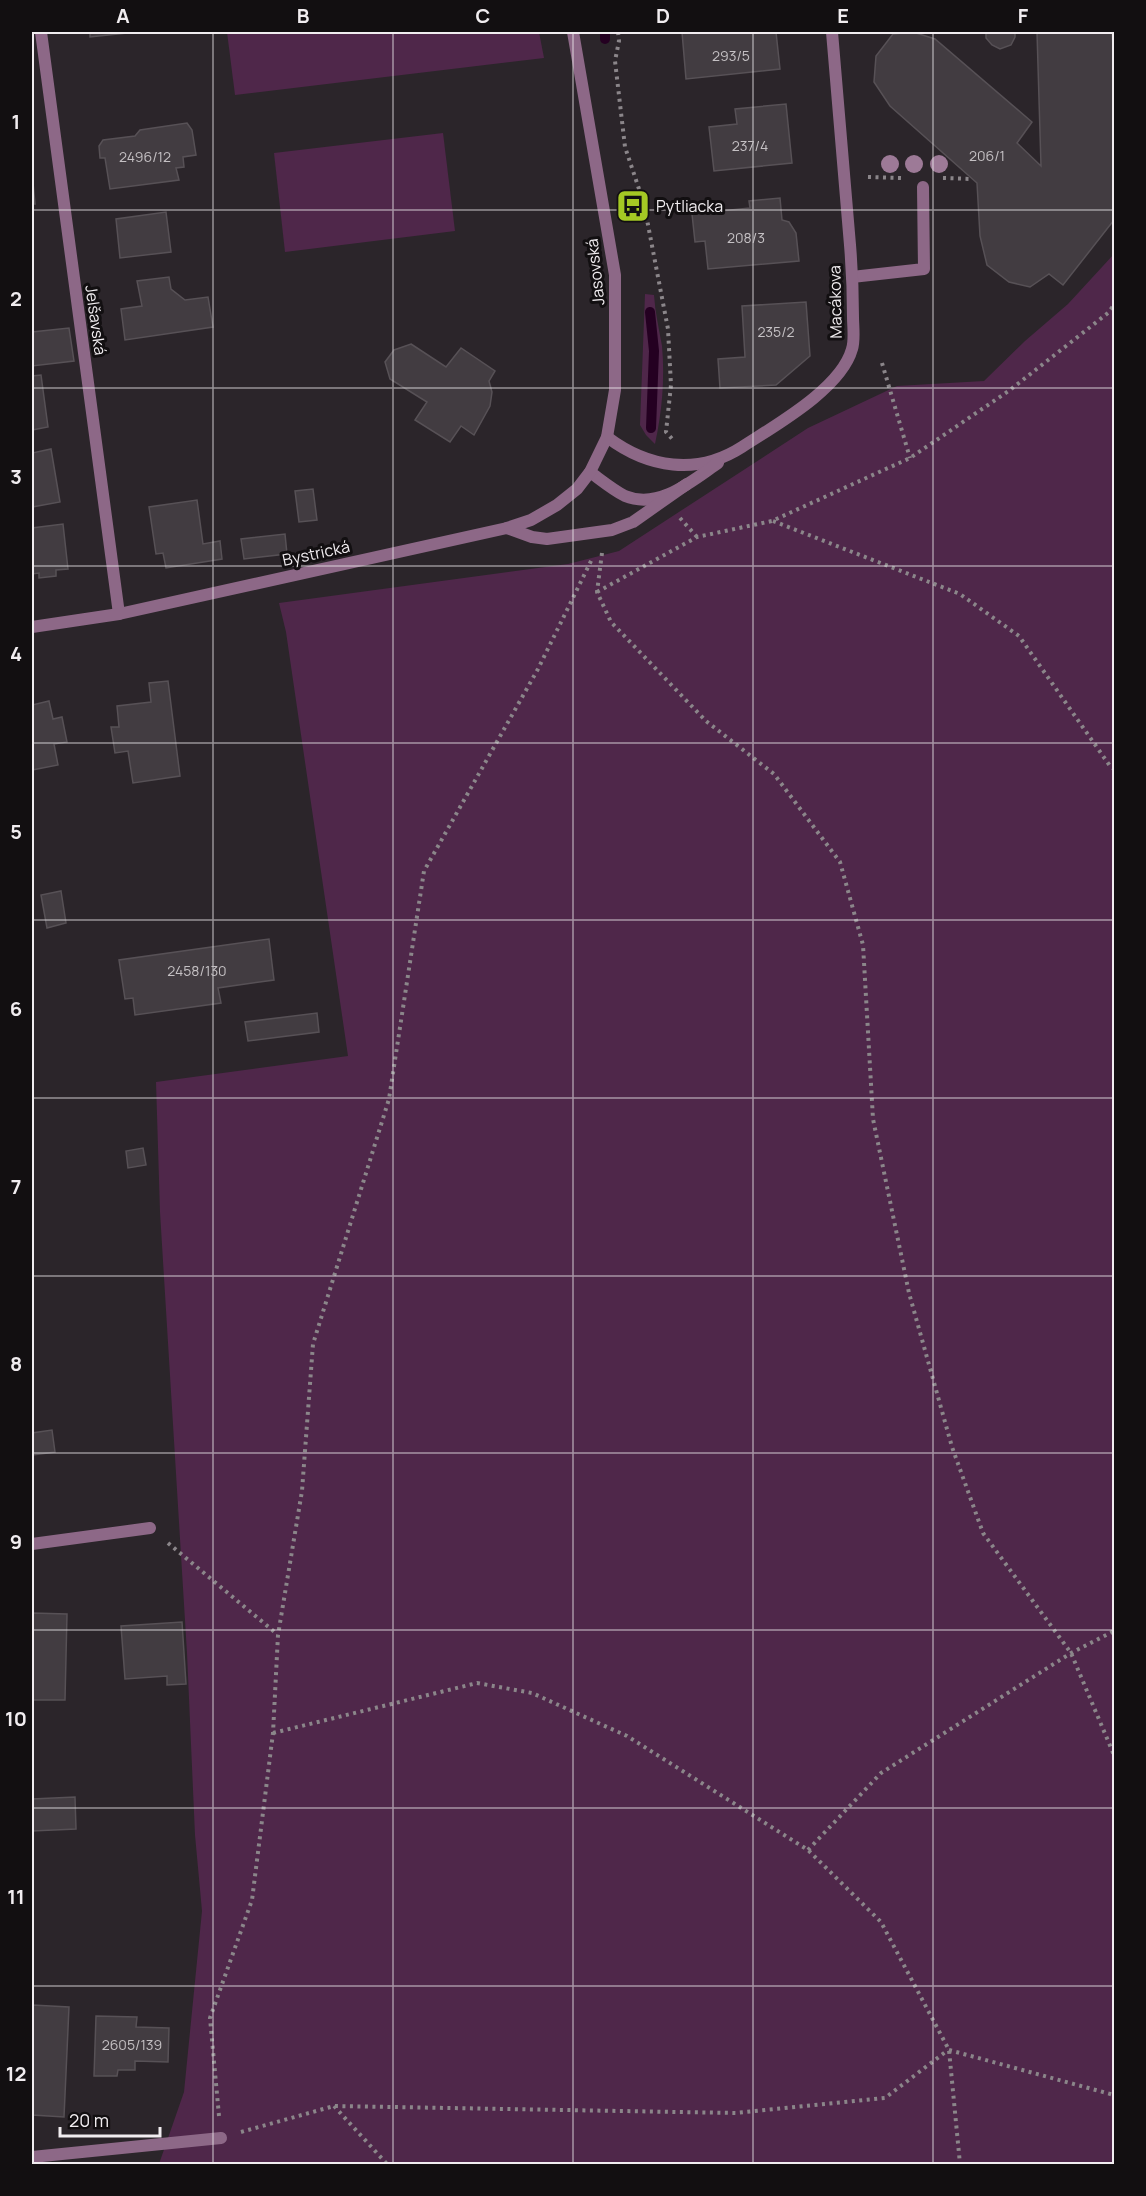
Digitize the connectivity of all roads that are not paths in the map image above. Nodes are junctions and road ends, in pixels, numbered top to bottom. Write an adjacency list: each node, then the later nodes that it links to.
1 (41, 32): 11 (street, Jelšavská)
2 (573, 32): 6 (street, Jasovská)
3 (832, 32): 5 (street, Macákova)
4 (923, 187): 5 (street)
5 (852, 276): 7 (street, Macákova)
6 (607, 436): 7 (street, Macákova); 8 (street, Jasovská)
7 (731, 454): 9 (street)
8 (590, 472): 9 (street); 10 (street, Bystrická)
9 (687, 484): 10 (street)
10 (507, 528): 11 (street, Bystrická)
11 (119, 614): 12 (street, Bystrická)
12 (32, 627)
13 (150, 1528): 14 (street)
14 (32, 1544)
15 (221, 2138): 16 (street)
16 (32, 2157)

